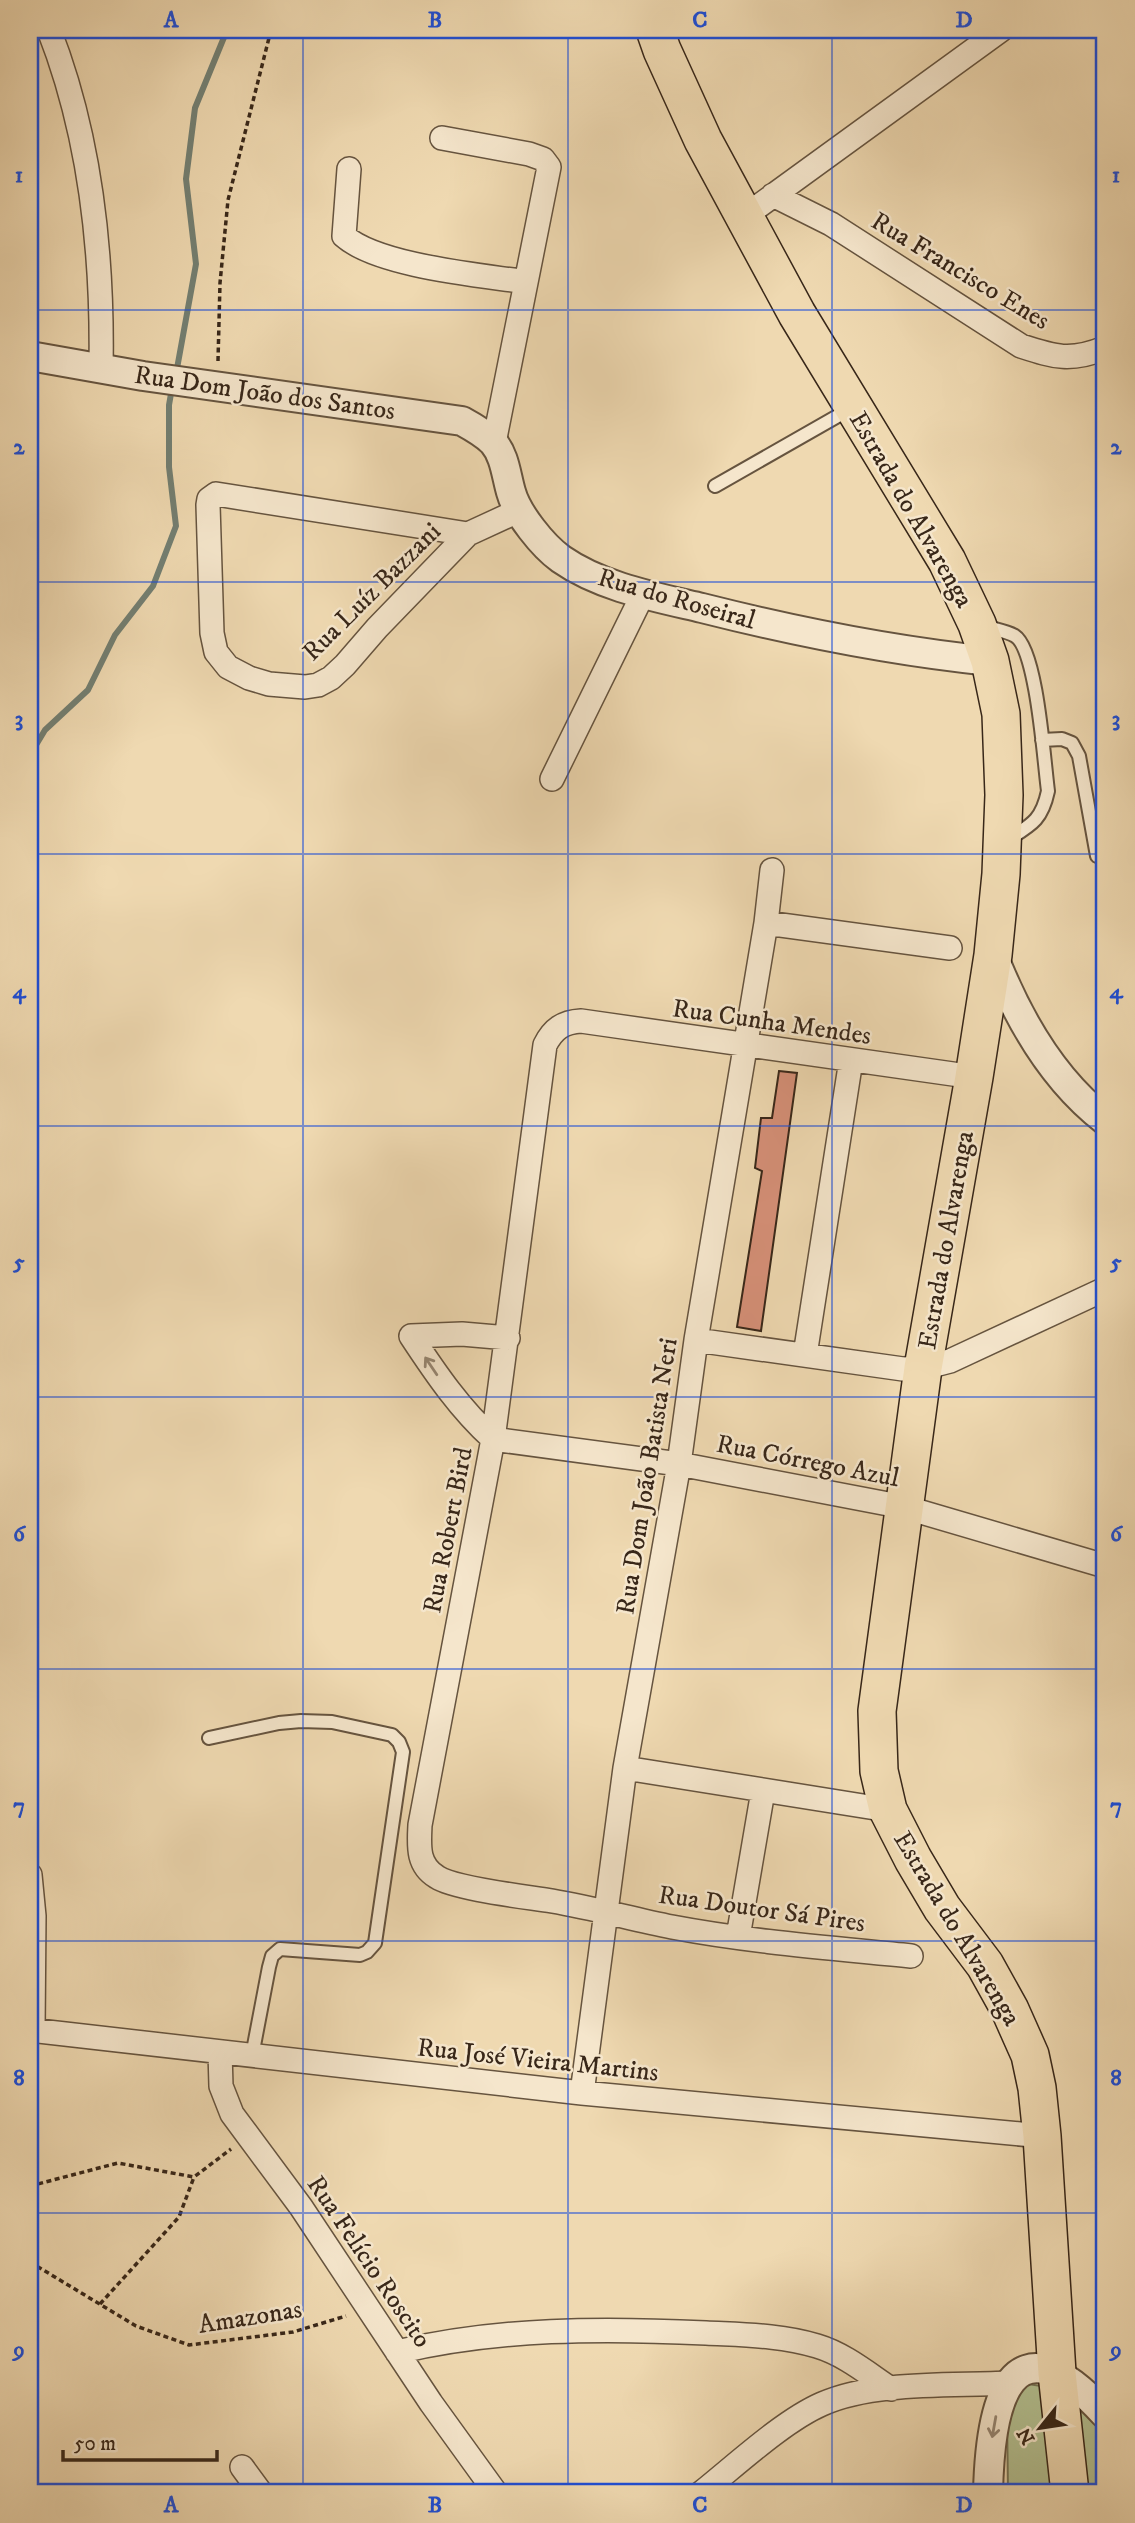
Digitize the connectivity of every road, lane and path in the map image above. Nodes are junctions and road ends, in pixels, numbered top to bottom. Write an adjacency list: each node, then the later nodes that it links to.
1 (49, 30): 13 (street)
2 (271, 30): 14 (path)
3 (655, 30): 8 (main road, Estrada do Alvarenga)
4 (1001, 30): 7 (street)
5 (442, 138): 10 (street)
6 (349, 169): 10 (street)
7 (792, 181): 8 (street); 9 (street, Rua Francisco Enes)
8 (759, 206): 9 (street, Rua Francisco Enes); 15 (main road, Estrada do Alvarenga)
9 (831, 224): 11 (street, Rua Francisco Enes)
10 (526, 282): 16 (street)
11 (1105, 348)
12 (30, 356): 13 (street, Rua Dom João dos Santos)
13 (102, 369): 14 (street, Rua Dom João dos Santos)
14 (203, 384): 16 (street, Rua Dom João dos Santos)
15 (853, 407): 17 (lane); 21 (main road, Estrada do Alvarenga)
16 (494, 443): 18 (street, Rua do Roseiral)
17 (715, 486)
18 (518, 511): 19 (street, Rua Luíz Bazzani); 20 (street, Rua do Roseiral)
19 (468, 534): 19 (street, Rua Luíz Bazzani)
20 (643, 594): 22 (street, Rua do Roseiral); 24 (street)
21 (977, 624): 22 (main road, Estrada do Alvarenga); 23 (lane)
22 (990, 661): 25 (main road, Estrada do Alvarenga)
23 (1042, 740): 25 (lane); 26 (lane)
24 (552, 779)
25 (1002, 843): 30 (main road, Estrada do Alvarenga)
26 (1097, 856)
27 (772, 870): 28 (street, Rua Dom João Batista Neri)
28 (766, 923): 29 (street); 34 (street, Rua Dom João Batista Neri)
29 (950, 948)
30 (993, 955): 31 (main road, Estrada do Alvarenga); 33 (street)
31 (984, 1008): 33 (street); 36 (main road, Estrada do Alvarenga)
32 (563, 1024): 34 (street, Rua Cunha Mendes); 39 (street, Rua Robert Bird)
33 (1027, 1027): 37 (street)
34 (746, 1044): 35 (street, Rua Cunha Mendes); 40 (street, Rua Dom João Batista Neri)
35 (851, 1060): 36 (street, Rua Cunha Mendes); 41 (street)
36 (974, 1077): 42 (main road, Estrada do Alvarenga)
37 (1105, 1120)
38 (1105, 1289): 42 (street)
39 (508, 1338): 43 (street, Rua Robert Bird); 43 (street, one-way to 39)
40 (696, 1340): 41 (street); 44 (street, Rua Dom João Batista Neri)
41 (805, 1355): 42 (street)
42 (923, 1368): 45 (main road, Estrada do Alvarenga)
43 (493, 1439): 44 (street, Rua Córrego Azul); 52 (street, Rua Robert Bird)
44 (679, 1464): 45 (street, Rua Córrego Azul); 48 (street, Rua Dom João Batista Neri)
45 (904, 1507): 46 (street, Rua Córrego Azul); 50 (main road, Estrada do Alvarenga)
46 (1105, 1566)
47 (209, 1738): 57 (lane)
48 (625, 1768): 49 (street); 52 (street, Rua Dom João Batista Neri)
49 (763, 1791): 50 (street); 53 (street)
50 (888, 1810): 60 (main road, Estrada do Alvarenga)
51 (30, 1875): 55 (street)
52 (605, 1910): 53 (street, Rua Doutor Sá Pires); 58 (street, Rua Dom João Batista Neri)
53 (738, 1937): 54 (street, Rua Doutor Sá Pires)
54 (911, 1956)
55 (32, 2030): 56 (street, Rua José Vieira Martins)
56 (220, 2052): 57 (street, Rua José Vieira Martins); 59 (street, Rua Felício Roscito)
57 (252, 2056): 58 (street, Rua José Vieira Martins)
58 (582, 2093): 60 (street, Rua José Vieira Martins)
59 (248, 2136): 61 (path); 65 (street, Rua Felício Roscito)
60 (1042, 2136): 67 (main road, Estrada do Alvarenga)
61 (194, 2177): 62 (path); 64 (path)
62 (30, 2186)
63 (30, 2262): 64 (path, Amazonas)
64 (100, 2304): 65 (path, Amazonas)
65 (369, 2309): 66 (street, Rua Felício Roscito)
66 (397, 2352): 69 (street); 73 (street, Rua Felício Roscito)
67 (1057, 2373): 68 (street); 70 (street); 76 (main road, Estrada do Alvarenga)
68 (1008, 2384): 69 (street); 75 (street, one-way to 75)
69 (891, 2389): 74 (street)
70 (1105, 2414)
71 (242, 2467): 72 (street)
72 (261, 2493)
73 (496, 2493)
74 (701, 2493)
75 (988, 2493)
76 (1070, 2493)

